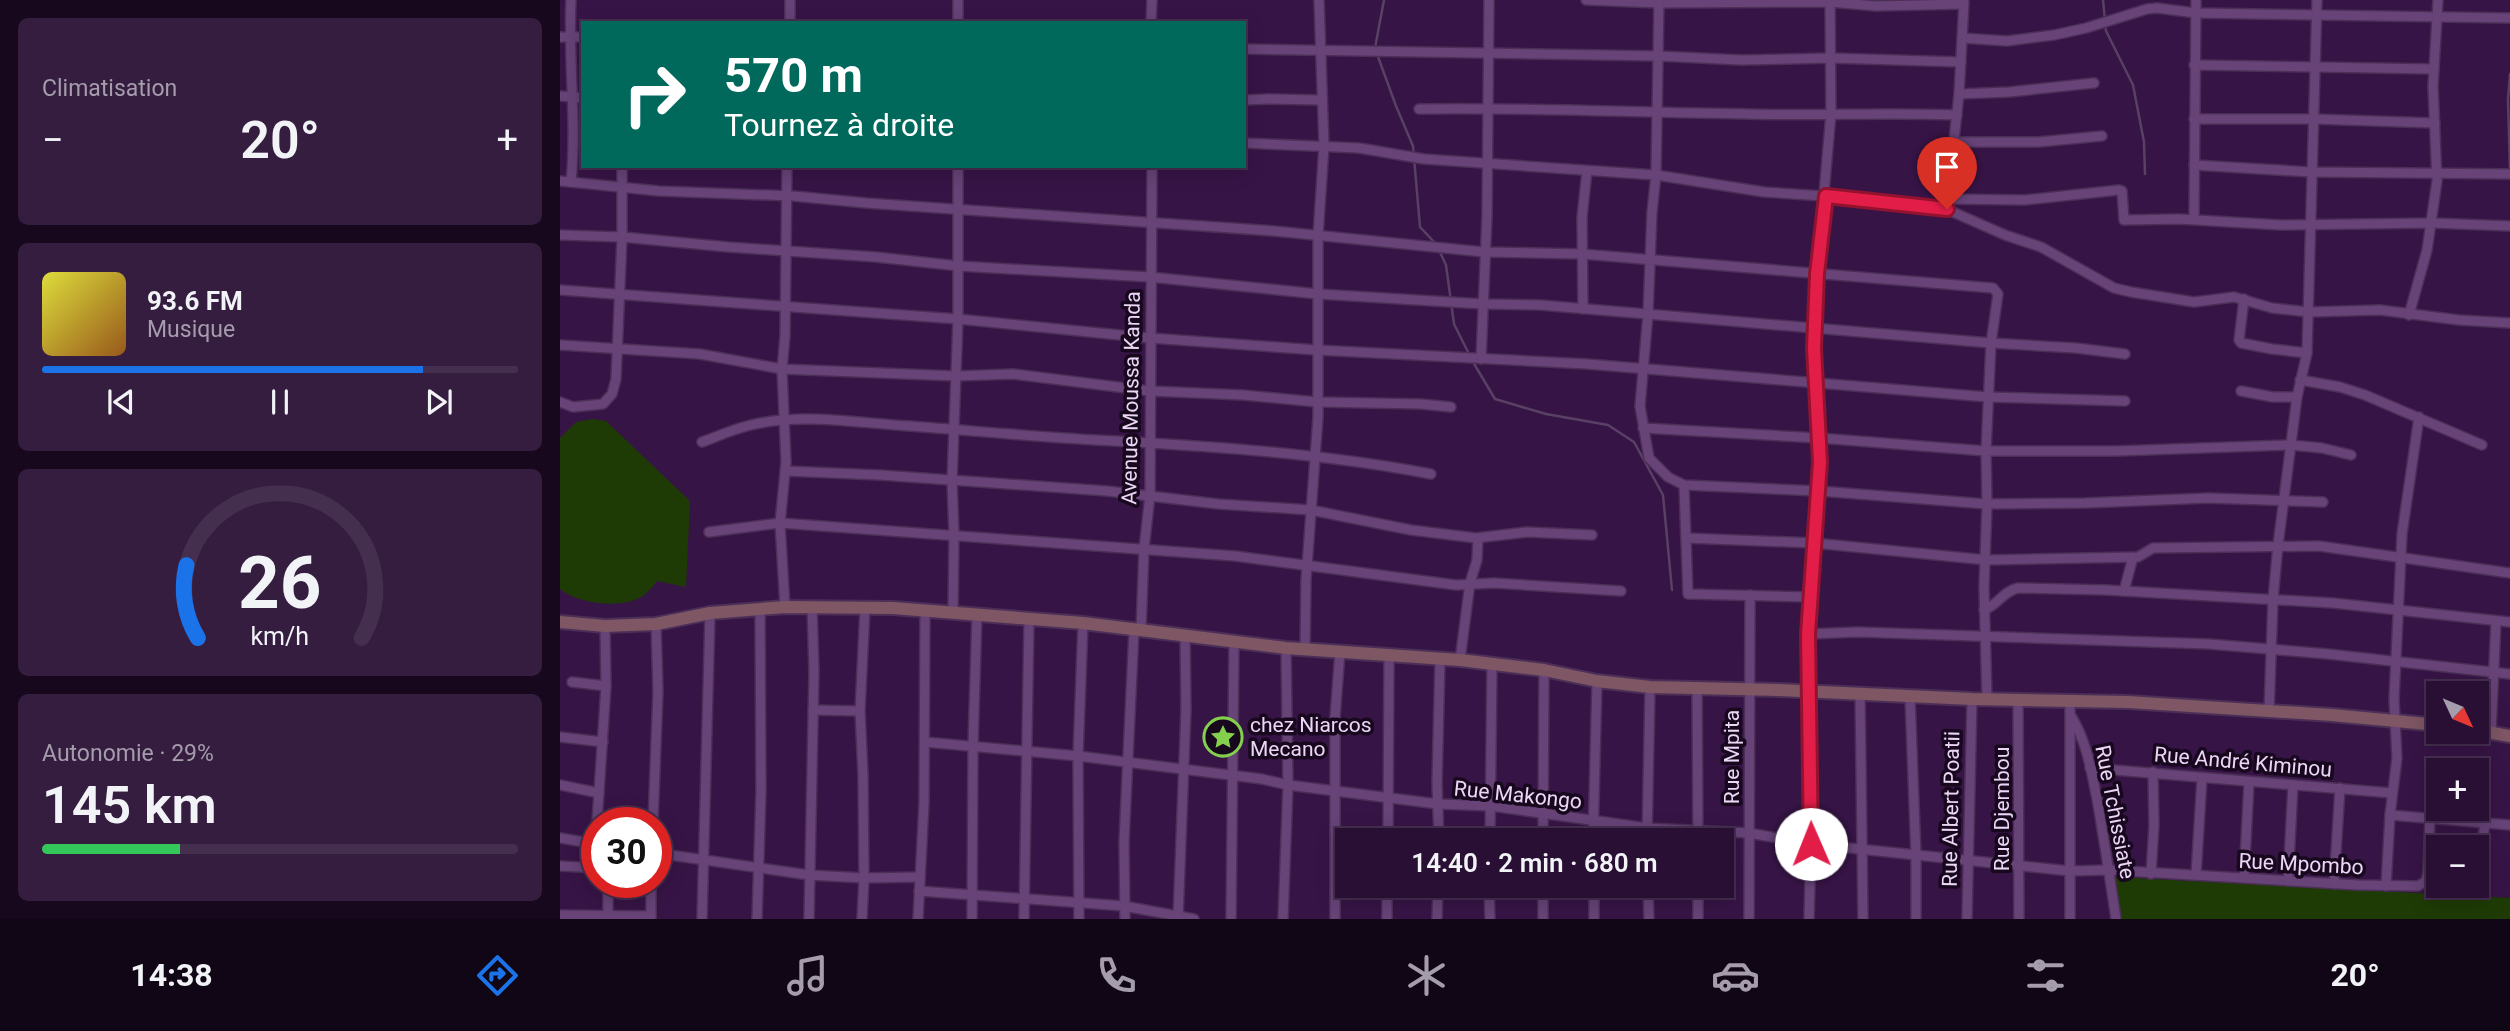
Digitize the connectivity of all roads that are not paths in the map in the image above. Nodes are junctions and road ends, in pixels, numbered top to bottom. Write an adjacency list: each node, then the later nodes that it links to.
1 (571, 0): 21 (street)
2 (790, 0): 18 (street)
3 (958, 0): 19 (street)
4 (1152, 0): 20 (street)
5 (1319, 0): 24 (street)
6 (1489, 0): 25 (street)
7 (1587, 0): 12 (street)
8 (2196, 0): 14 (street)
9 (2317, 0): 15 (street)
10 (2438, 0): 16 (street)
11 (1830, 1): 12 (street); 13 (street); 27 (street)
12 (1659, 2): 26 (street)
13 (1964, 2): 22 (street)
14 (2196, 13): 15 (street); 22 (street); 29 (street)
15 (2317, 14): 16 (street); 30 (street)
16 (2438, 15): 17 (street); 31 (street)
17 (2510, 18)
18 (790, 21)
19 (958, 21)
20 (1151, 21)
21 (565, 37): 35 (street)
22 (1962, 38): 28 (street)
23 (1246, 49): 24 (street)
24 (1320, 50): 25 (street); 38 (street)
25 (1488, 54): 26 (street); 39 (street)
26 (1658, 56): 27 (street); 41 (street)
27 (1831, 58): 28 (street); 42 (street)
28 (1961, 62): 33 (street)
29 (2194, 65): 30 (street); 44 (street)
30 (2316, 68): 31 (street); 45 (street)
31 (2434, 69): 46 (street)
32 (2094, 83): 33 (street)
33 (1958, 94): 43 (street)
34 (560, 96): 35 (street)
35 (572, 97): 36 (street); 63 (street)
36 (581, 98)
37 (1246, 100): 38 (street)
38 (1321, 100): 50 (street)
39 (1486, 108): 40 (street); 41 (street); 51 (street)
40 (1419, 109)
41 (1658, 112): 42 (street); 61 (street)
42 (1831, 113): 43 (street); 66 (street)
43 (1957, 115): 48 (street)
44 (2194, 119): 45 (street); 52 (street)
45 (2313, 119): 46 (street); 58 (street)
46 (2435, 123): 59 (street)
47 (2102, 136): 48 (street)
48 (1953, 142): 67 (street)
49 (1246, 143): 50 (street)
50 (1324, 146): 51 (street); 75 (street)
51 (1487, 162): 57 (street); 78 (street)
52 (2193, 165): 58 (street); 69 (street)
53 (622, 168): 64 (street)
54 (787, 168): 65 (street)
55 (958, 168): 68 (street)
56 (1152, 168): 70 (street, Avenue Moussa Kanda)
57 (1587, 171): 61 (street); 79 (street)
58 (2311, 172): 59 (street); 71 (street)
59 (2437, 174): 60 (street); 72 (street)
60 (2510, 174)
61 (1656, 175): 66 (street); 80 (street)
62 (560, 181): 63 (street)
63 (571, 182): 64 (street)
64 (622, 187): 65 (street); 76 (street)
65 (786, 195): 68 (street); 77 (street)
66 (1826, 196): 67 (street); 82 (street)
67 (1947, 204): 69 (street); 87 (street)
68 (958, 209): 70 (street); 81 (street)
69 (2194, 219): 71 (street)
70 (1150, 222): 75 (street); 83 (street, Avenue Moussa Kanda)
71 (2310, 223): 72 (street); 91 (street)
72 (2432, 223): 73 (street); 93 (street)
73 (2510, 226)
74 (560, 235): 76 (street)
75 (1318, 236): 78 (street); 85 (street)
76 (622, 237): 77 (street); 86 (street)
77 (786, 251): 81 (street); 89 (street)
78 (1484, 252): 79 (street); 88 (street)
79 (1582, 254): 80 (street); 90 (street)
80 (1650, 260): 82 (street); 92 (street)
81 (959, 266): 83 (street); 94 (street)
82 (1817, 274): 96 (street); 98 (street)
83 (1150, 277): 85 (street); 97 (street, Avenue Moussa Kanda)
84 (560, 290): 86 (street)
85 (1318, 294): 88 (street); 101 (street)
86 (619, 296): 89 (street); 100 (street)
87 (2244, 299): 91 (street); 102 (street)
88 (1483, 304): 90 (street); 104 (street)
89 (785, 307): 94 (street); 105 (street)
90 (1583, 309): 92 (street)
91 (2309, 312): 93 (street); 102 (street)
92 (1648, 314): 96 (street); 106 (street)
93 (2409, 315): 95 (street)
94 (958, 319): 97 (street); 107 (street)
95 (2510, 323)
96 (1814, 327): 98 (street); 109 (street)
97 (1150, 338): 101 (street); 110 (street, Avenue Moussa Kanda)
98 (1991, 343): 103 (street); 112 (street)
99 (560, 345): 100 (street)
100 (617, 350): 105 (street); 115 (street)
101 (1317, 350): 104 (street); 116 (street)
102 (2307, 353): 108 (street)
103 (2125, 354)
104 (1481, 359): 106 (street)
105 (782, 369): 107 (street); 119 (street)
106 (1642, 370): 109 (street); 121 (street)
107 (956, 376): 110 (street); 120 (street)
108 (2300, 380): 113 (street); 118 (street)
109 (1816, 383): 112 (street); 122 (street)
110 (1150, 391): 116 (street); 124 (street, Avenue Moussa Kanda)
111 (2241, 391): 113 (street)
112 (1988, 397): 114 (street); 127 (street)
113 (2297, 397): 126 (street)
114 (2125, 401)
115 (560, 402)
116 (1317, 402): 117 (street); 128 (street)
117 (1451, 407)
118 (2419, 417): 125 (street); 150 (street)
119 (785, 419): 120 (street); 123 (street); 130 (street)
120 (953, 428): 124 (street); 132 (street)
121 (1643, 428): 122 (street); 133 (street)
122 (1819, 438): 127 (street); 134 (street)
123 (702, 442)
124 (1149, 442): 128 (street); 135 (street, Avenue Moussa Kanda)
125 (2482, 444)
126 (2291, 445): 127 (street); 129 (street); 136 (street)
127 (1986, 452): 138 (street)
128 (1314, 455): 131 (street); 139 (street)
129 (2351, 455)
130 (785, 471): 132 (street); 140 (street)
131 (1431, 474)
132 (952, 481): 135 (street); 142 (street)
133 (1684, 485): 134 (street); 145 (street)
134 (1819, 491): 138 (street); 146 (street)
135 (1150, 495): 139 (street); 148 (street, Avenue Moussa Kanda)
136 (2285, 499): 137 (street); 138 (street); 147 (street)
137 (2323, 502)
138 (1987, 504): 151 (street)
139 (1311, 510): 144 (street); 152 (street)
140 (780, 523): 141 (street); 142 (street); 161 (street)
141 (709, 532)
142 (954, 535): 148 (street); 167 (street)
143 (1592, 535): 144 (street)
144 (1478, 538): 154 (street)
145 (1686, 538): 146 (street); 157 (street)
146 (1814, 543): 151 (street); 158 (street)
147 (2278, 545): 149 (street); 150 (street); 159 (street)
148 (1144, 549): 152 (street); 177 (street, Avenue Moussa Kanda)
149 (2133, 557): 151 (street); 156 (street)
150 (2401, 558): 153 (street); 166 (street)
151 (1987, 560): 165 (street)
152 (1307, 565): 154 (street); 183 (street)
153 (2510, 573)
154 (1470, 583): 155 (street); 188 (street)
155 (1621, 591)
156 (2124, 591): 159 (street); 165 (street)
157 (1750, 595): 158 (street); 199 (street, Rue Mpita)
158 (1809, 597): 178 (street)
159 (2273, 599): 166 (street); 184 (street)
160 (812, 606): 161 (street); 162 (street); 207 (street)
161 (785, 607): 163 (street)
162 (865, 608): 164 (street); 208 (street)
163 (760, 610): 168 (street); 268 (street)
164 (925, 610): 167 (street); 217 (street)
165 (1984, 610): 180 (street)
166 (2398, 610): 171 (street); 189 (street)
167 (953, 612): 169 (street)
168 (710, 613): 175 (street); 264 (street)
169 (977, 614): 170 (street); 218 (street)
170 (1029, 619): 174 (street); 219 (street)
171 (2496, 621): 173 (street); 192 (street)
172 (560, 622): 176 (street)
173 (2510, 622)
174 (1083, 623): 177 (street); 220 (street)
175 (656, 624): 176 (street); 239 (street)
176 (605, 626): 196 (street)
177 (1138, 630): 179 (street); 221 (street, Avenue Moussa Kanda)
178 (1808, 634): 180 (street); 200 (street)
179 (1185, 636): 181 (street); 223 (street)
180 (1985, 637): 184 (street); 205 (street)
181 (1234, 643): 182 (street); 225 (street)
182 (1286, 648): 183 (street); 229 (street)
183 (1305, 649): 185 (street)
184 (2272, 650): 189 (street); 209 (street)
185 (1340, 651): 186 (street); 232 (street)
186 (1389, 654): 187 (street); 235 (street)
187 (1440, 659): 188 (street); 236 (street)
188 (1460, 660): 190 (street)
189 (2395, 663): 192 (street); 211 (street)
190 (1492, 664): 191 (street); 237 (street)
191 (1544, 670): 195 (street); 240 (street)
192 (2494, 672): 193 (street); 213 (street)
193 (2510, 674)
194 (572, 681): 196 (street)
195 (1597, 681): 197 (street); 243 (street)
196 (606, 686): 216 (street)
197 (1650, 687): 198 (street); 253 (street)
198 (1697, 687): 199 (street); 254 (street)
199 (1749, 689): 200 (street); 255 (street, Rue Mpita)
200 (1809, 692): 201 (street); 260 (street)
201 (1860, 694): 202 (street); 261 (street)
202 (1910, 697): 203 (street); 263 (street)
203 (1972, 699): 205 (street); 265 (street, Rue Albert Poatii)
204 (2018, 699): 205 (street); 206 (street); 269 (street, Rue Djembou)
205 (1987, 700)
206 (2070, 700): 209 (street); 210 (street)
207 (813, 710): 208 (street); 272 (street)
208 (860, 711): 276 (street)
209 (2269, 712): 211 (street)
210 (2070, 715): 222 (street, Rue Tchissiate); 271 (street)
211 (2393, 722): 212 (street); 234 (street)
212 (2426, 724)
213 (2491, 732): 214 (street)
214 (2510, 736)
215 (560, 737): 216 (street)
216 (603, 742): 233 (street)
217 (925, 742): 218 (street, Rue Makongo); 275 (street)
218 (973, 746): 219 (street, Rue Makongo); 282 (street)
219 (1026, 751): 220 (street, Rue Makongo); 285 (street)
220 (1078, 756): 221 (street, Rue Makongo); 293 (street)
221 (1129, 762): 223 (street, Rue Makongo); 294 (street, Avenue Moussa Kanda)
222 (2090, 768): 224 (street, Rue André Kiminou); 270 (street, Rue Tchissiate)
223 (1184, 770): 225 (street, Rue Makongo); 298 (street)
224 (2153, 772): 226 (street, Rue André Kiminou); 273 (street)
225 (1231, 775): 229 (street, Rue Makongo); 309 (street)
226 (2202, 778): 227 (street, Rue André Kiminou); 274 (street)
227 (2249, 783): 230 (street, Rue André Kiminou); 277 (street)
228 (560, 785): 233 (street)
229 (1288, 785): 232 (street, Rue Makongo); 310 (street)
230 (2293, 785): 231 (street, Rue André Kiminou); 278 (street)
231 (2340, 788): 234 (street, Rue André Kiminou); 279 (street)
232 (1335, 790): 235 (street, Rue Makongo); 311 (street)
233 (599, 793): 238 (street)
234 (2392, 793): 241 (street)
235 (1387, 796): 236 (street, Rue Makongo); 248 (street)
236 (1438, 804): 237 (street, Rue Makongo); 249 (street)
237 (1491, 806): 240 (street, Rue Makongo); 250 (street)
238 (598, 807)
239 (654, 807)
240 (1543, 815): 243 (street, Rue Makongo); 251 (street)
241 (2390, 815): 242 (street); 280 (street)
242 (2426, 818)
243 (1592, 820): 252 (street); 253 (street, Rue Makongo)
244 (2430, 821): 280 (street, Rue Mpombo)
245 (2471, 821): 246 (street)
246 (2485, 822): 247 (street); 257 (street)
247 (2510, 825)
248 (1388, 828)
249 (1439, 828)
250 (1490, 828)
251 (1543, 828)
252 (1592, 828)
253 (1647, 828)
254 (1698, 828)
255 (1749, 833): 256 (street, Rue Makongo); 260 (street, Rue Makongo); 319 (street, Rue Mpita)
256 (1734, 834)
257 (2483, 835)
258 (560, 838): 259 (street)
259 (581, 842)
260 (1811, 844): 261 (street, Rue Makongo); 320 (street)
261 (1863, 849): 263 (street, Rue Makongo); 321 (street)
262 (672, 855): 264 (street)
263 (1916, 856): 265 (street, Rue Makongo); 322 (street)
264 (704, 860): 268 (street); 299 (street)
265 (1966, 862): 269 (street, Rue Makongo); 323 (street, Rue Albert Poatii)
266 (560, 866): 267 (street)
267 (581, 867)
268 (757, 867): 272 (street); 300 (street)
269 (2020, 867): 271 (street, Rue Makongo); 324 (street, Rue Djembou)
270 (2109, 870): 271 (street, Rue Makongo); 273 (street, Rue Mpombo); 326 (street, Rue Tchissiate)
271 (2070, 871): 325 (street)
272 (809, 874): 276 (street); 301 (street)
273 (2151, 874): 274 (street, Rue Mpombo)
274 (2196, 875): 277 (street, Rue Mpombo)
275 (920, 877): 276 (street); 281 (street)
276 (864, 878): 302 (street)
277 (2244, 878): 278 (street, Rue Mpombo)
278 (2288, 881): 279 (street, Rue Mpombo)
279 (2334, 884): 280 (street, Rue Mpombo)
280 (2386, 886)
281 (919, 891): 282 (street); 303 (street)
282 (974, 894): 285 (street); 304 (street)
283 (608, 898): 297 (street)
284 (651, 898): 296 (street)
285 (1024, 898): 293 (street); 305 (street)
286 (1387, 898): 312 (street)
287 (1438, 898): 313 (street)
288 (1489, 898): 314 (street)
289 (1543, 898): 315 (street)
290 (1594, 898): 316 (street)
291 (1648, 898): 317 (street)
292 (1698, 898): 318 (street)
293 (1080, 902): 294 (street); 306 (street)
294 (1125, 906): 298 (street); 307 (street, Avenue Moussa Kanda)
295 (560, 915): 297 (street)
296 (651, 917): 297 (street)
297 (608, 918)
298 (1178, 918): 308 (street)
299 (702, 919)
300 (757, 919)
301 (809, 919)
302 (862, 919)
303 (918, 919)
304 (972, 919)
305 (1024, 919)
306 (1079, 919)
307 (1125, 919)
308 (1194, 919)
309 (1231, 919)
310 (1283, 919)
311 (1335, 919)
312 (1387, 919)
313 (1437, 919)
314 (1490, 919)
315 (1543, 919)
316 (1594, 919)
317 (1649, 919)
318 (1698, 919)
319 (1749, 919)
320 (1809, 919)
321 (1863, 919)
322 (1916, 919)
323 (1967, 919)
324 (2019, 919)
325 (2070, 919)
326 (2116, 919)

